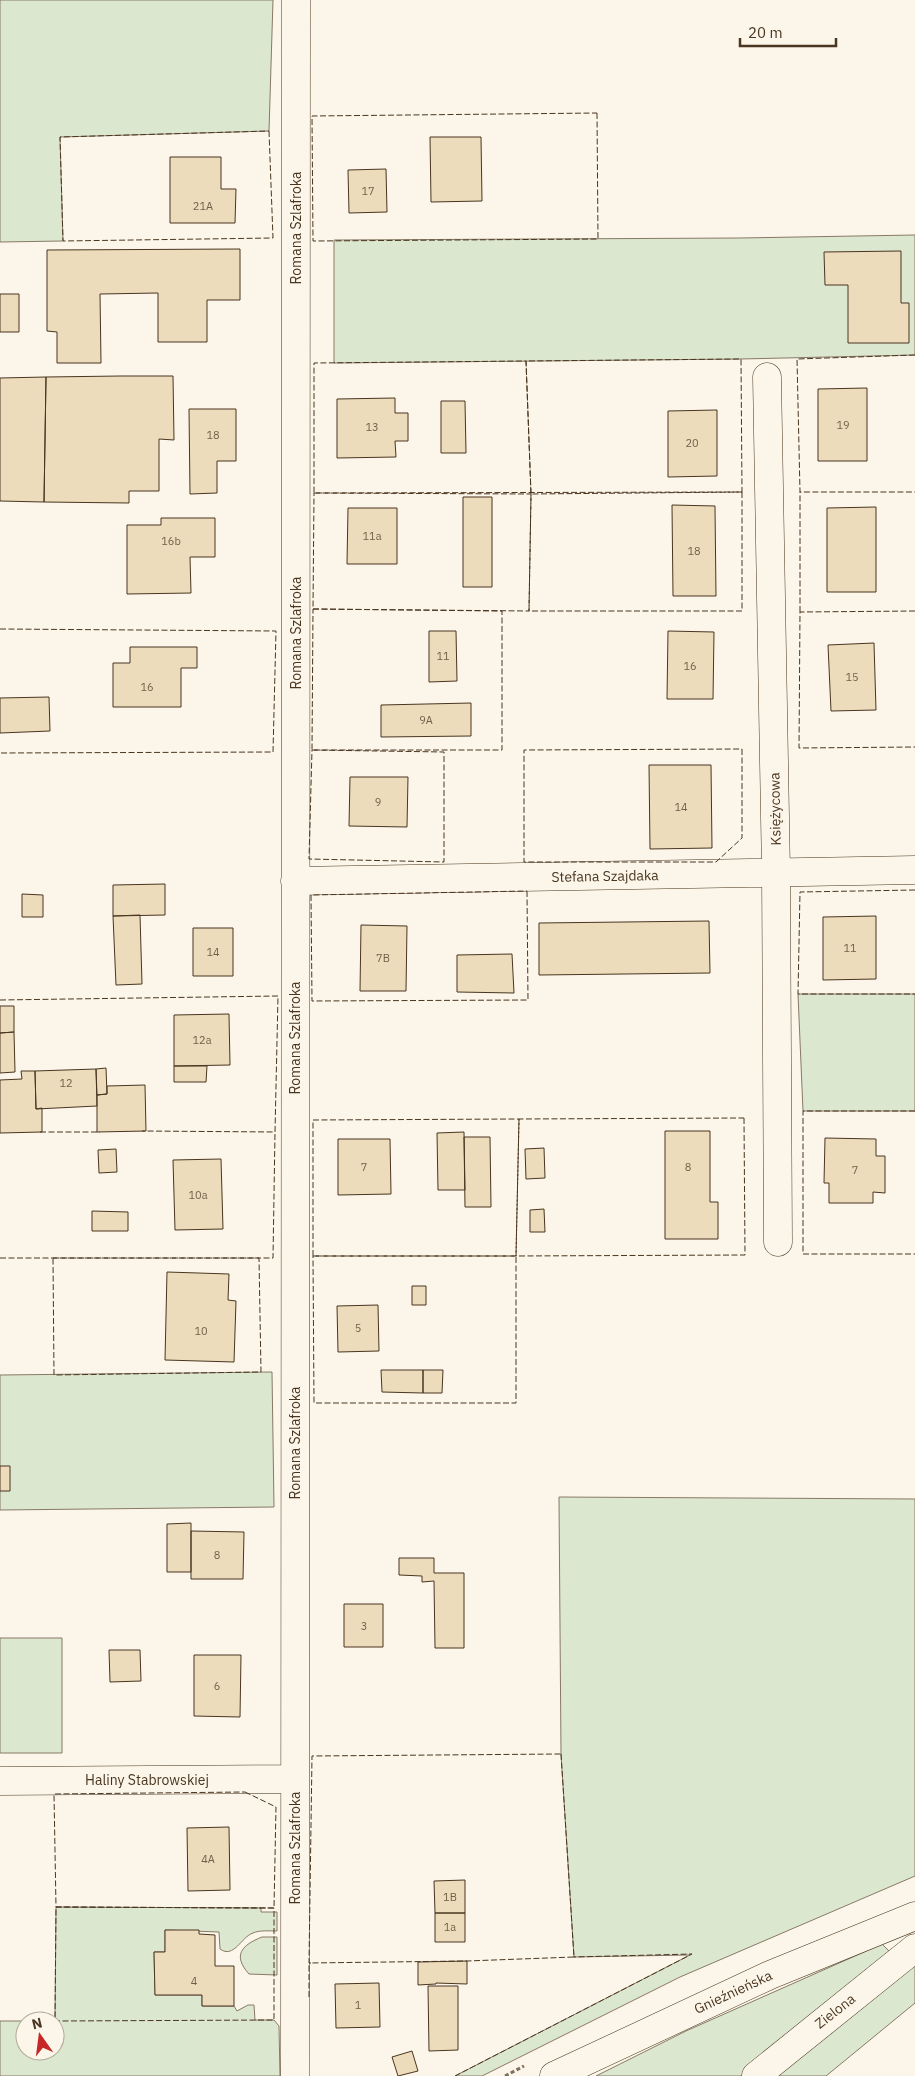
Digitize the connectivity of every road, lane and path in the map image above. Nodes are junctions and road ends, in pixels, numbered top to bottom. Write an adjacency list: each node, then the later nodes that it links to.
1 (296, 0): 5 (street, Romana Szlafroka)
2 (767, 377): 4 (street, Księżycowa)
3 (915, 870): 4 (street, Stefana Szajdaka)
4 (776, 872): 5 (street, Stefana Szajdaka); 6 (street, Księżycowa)
5 (295, 881): 7 (street, Romana Szlafroka)
6 (778, 1242)
7 (295, 1779): 8 (street, Haliny Stabrowskiej); 11 (street, Romana Szlafroka)
8 (0, 1781)
9 (914, 1920): 12 (street, Gnieźnieńska)
10 (915, 1948): 13 (street, Zielona)
11 (295, 2076)
12 (554, 2076)
13 (756, 2076)

